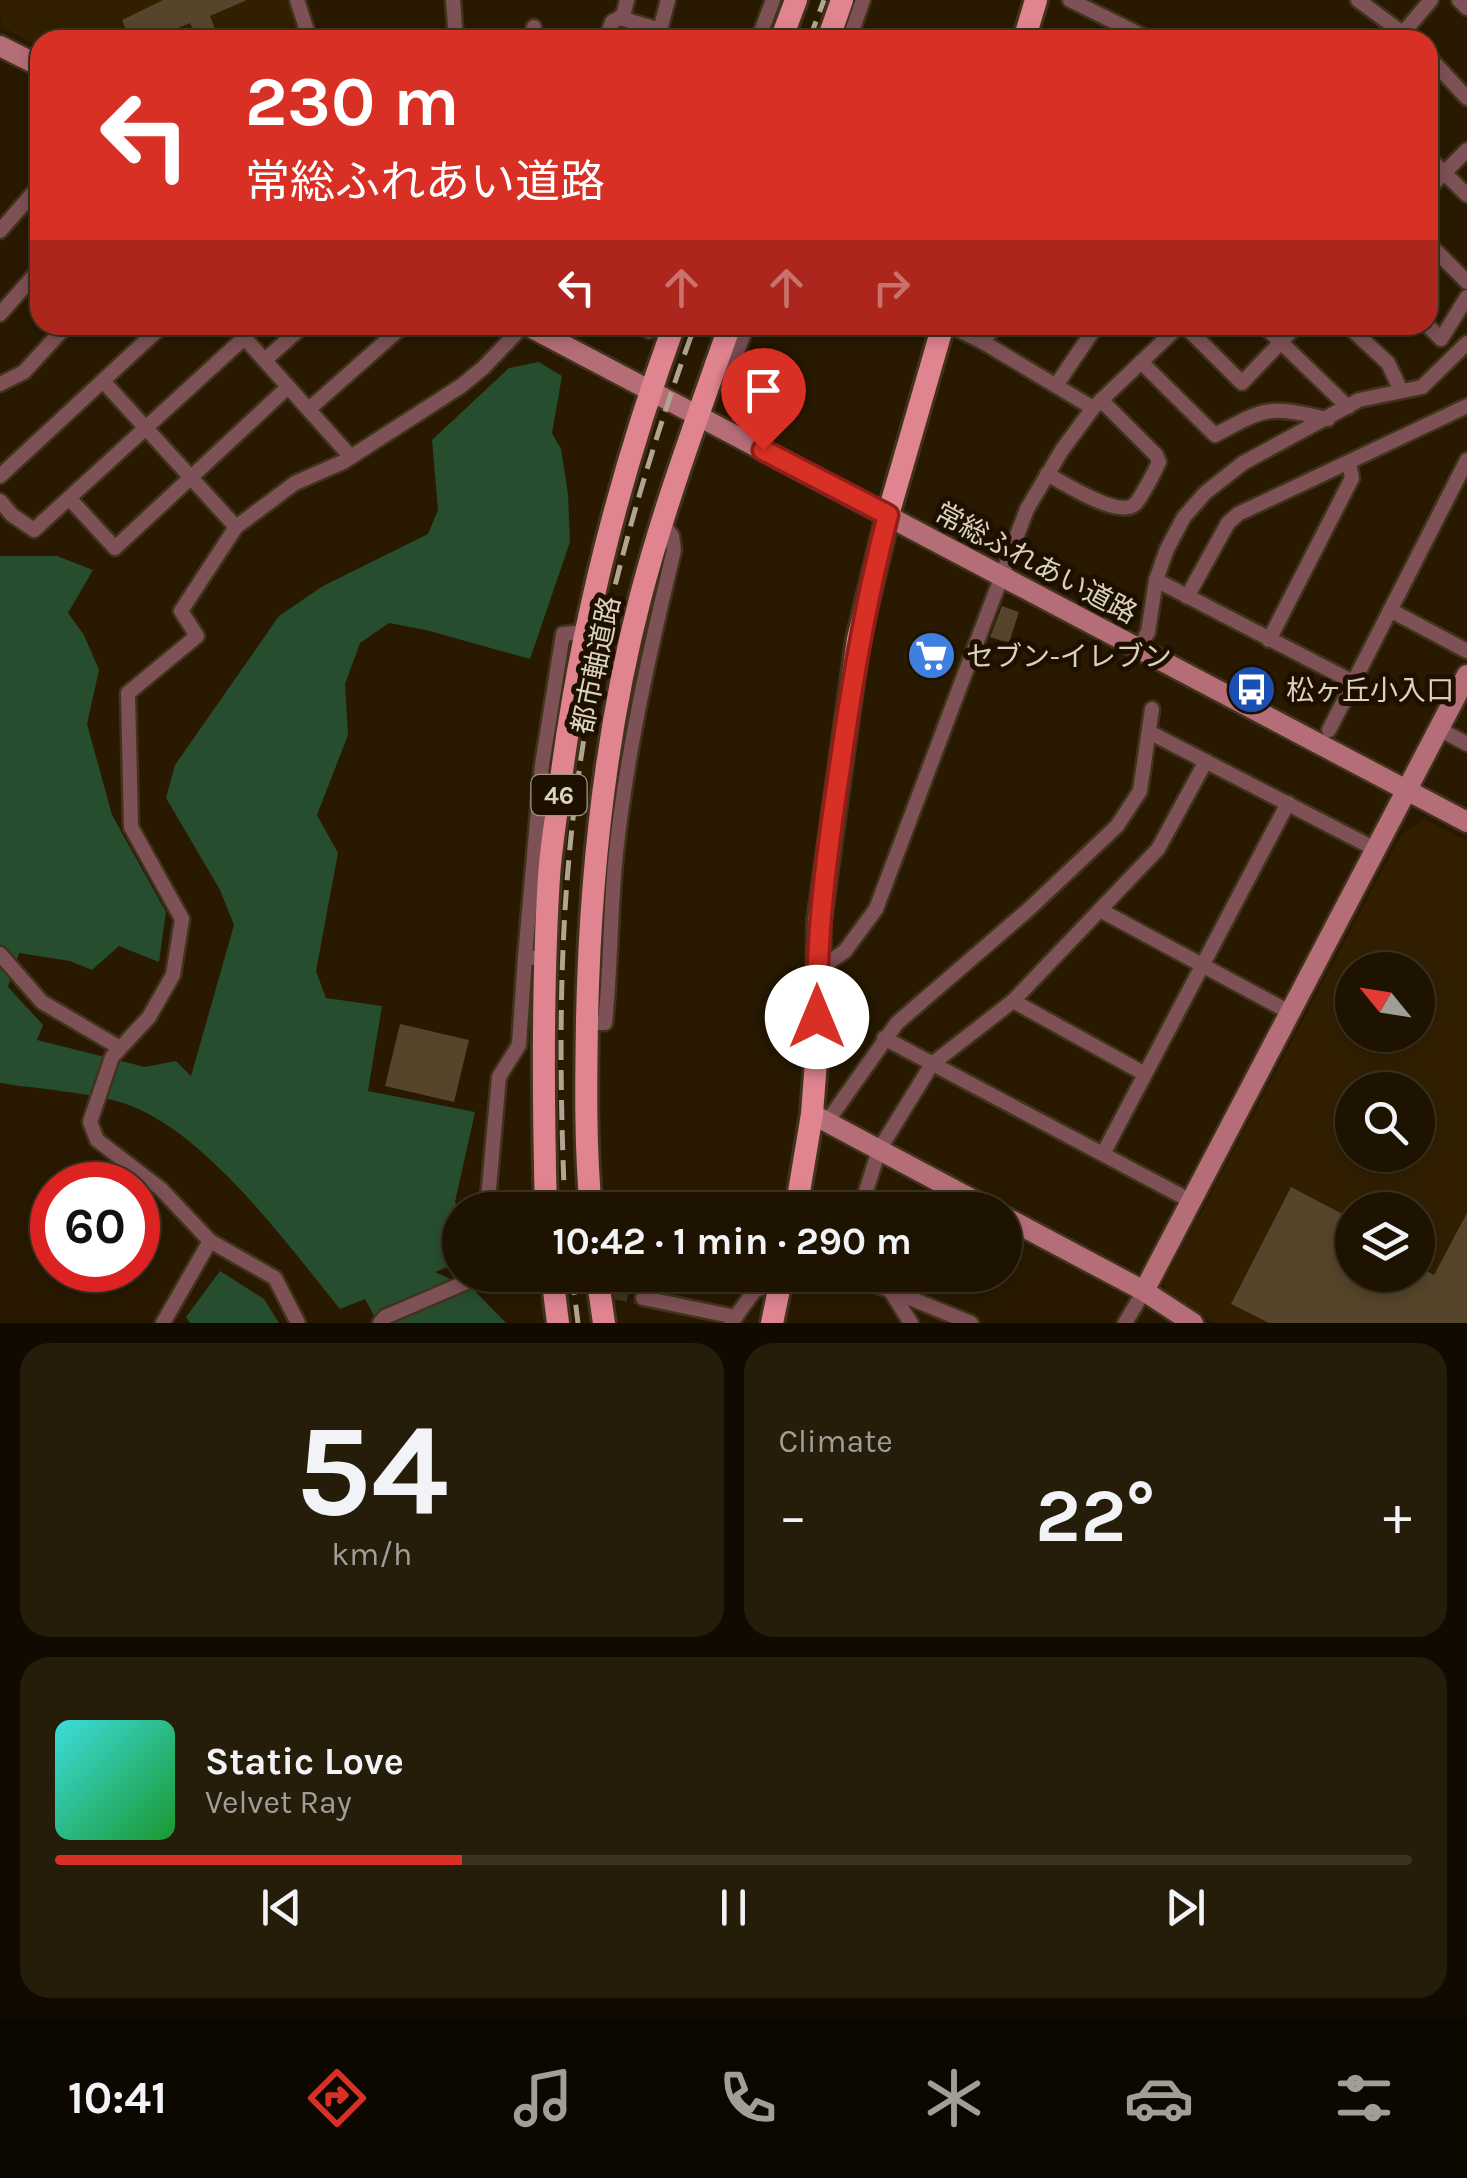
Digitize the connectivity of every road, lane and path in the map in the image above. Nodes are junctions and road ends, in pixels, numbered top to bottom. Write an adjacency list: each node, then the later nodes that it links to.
1 (297, 0): 16 (street)
2 (453, 0): 17 (street)
3 (627, 0): 15 (street)
4 (668, 0): 15 (street)
5 (773, 0): 19 (street)
6 (796, 0): 20 (main road)
7 (842, 0): 21 (main road)
8 (863, 0): 22 (street)
9 (1036, 0): 23 (main road)
10 (1070, 0): 24 (street)
11 (1358, 0): 25 (street)
12 (1430, 0): 26 (street)
13 (1459, 0): 14 (street)
14 (1467, 8)
15 (620, 18): 18 (street)
16 (307, 30)
17 (455, 30)
18 (609, 30)
19 (762, 30)
20 (785, 30)
21 (832, 30)
22 (852, 30)
23 (1027, 30)
24 (1130, 30)
25 (1396, 30)
26 (1410, 30)
27 (0, 46): 28 (street)
28 (30, 61)
29 (1438, 67): 30 (street)
30 (1467, 98)
31 (1467, 150): 33 (street)
32 (1438, 166): 33 (street)
33 (1444, 172): 34 (street); 35 (street)
34 (1438, 178)
35 (1467, 195)
36 (30, 196): 37 (street)
37 (0, 231)
38 (1438, 253): 40 (street)
39 (30, 280): 42 (street)
40 (1467, 282)
41 (1467, 296): 62 (street)
42 (0, 314)
43 (58, 335): 71 (street)
44 (153, 335): 70 (street)
45 (241, 335): 63 (street)
46 (293, 335): 67 (street)
47 (393, 335): 79 (street)
48 (515, 335): 83 (street)
49 (544, 335): 74 (street, 常総ふれあい道路)
50 (670, 335): 74 (main road, 都市軸道路 / 46)
51 (726, 335): 80 (main road, 都市軸道路 / 46)
52 (743, 335): 69 (street)
53 (942, 335): 91 (main road)
54 (967, 335): 64 (street)
55 (988, 335): 64 (street)
56 (1090, 335): 72 (street)
57 (1171, 335): 68 (street)
58 (1192, 335): 65 (street)
59 (1274, 335): 65 (street)
60 (1288, 335): 65 (street)
61 (1358, 335): 75 (street)
62 (1437, 335)
63 (244, 338): 67 (street); 82 (street)
64 (983, 342): 72 (street)
65 (1281, 342): 78 (street)
66 (1467, 343): 75 (street)
67 (265, 360): 73 (street)
68 (1141, 362): 76 (street); 81 (street)
69 (730, 371)
70 (103, 381): 82 (street); 87 (street)
71 (0, 384)
72 (1057, 384): 76 (street)
73 (288, 387): 79 (street); 88 (street)
74 (650, 391): 80 (street, 常総ふれあい道路); 114 (main road, 都市軸道路 / 46)
75 (1401, 391): 78 (street)
76 (1097, 404): 86 (street); 86 (street)
77 (1467, 406): 85 (street)
78 (1348, 407): 81 (street)
79 (308, 410): 83 (street)
80 (698, 415): 91 (street, 常総ふれあい道路); 128 (main road, 都市軸道路 / 46)
81 (1328, 419): 94 (street)
82 (146, 428): 88 (street); 89 (street)
83 (351, 457): 92 (street)
84 (1467, 460): 96 (street)
85 (1349, 462): 95 (street); 97 (street)
86 (1046, 474): 93 (street)
87 (0, 476)
88 (189, 476): 89 (street); 92 (street)
89 (68, 498): 90 (street)
90 (0, 501)
91 (888, 515): 93 (street, 常総ふれあい道路); 116 (main road)
92 (236, 526): 120 (street)
93 (1002, 575): 98 (street, 常総ふれあい道路); 116 (street)
94 (1156, 580): 95 (street); 98 (street)
95 (1187, 597): 97 (street)
96 (1390, 610): 99 (street); 101 (street)
97 (1268, 640): 101 (street)
98 (1139, 648): 108 (street, 常総ふれあい道路)
99 (1467, 650)
100 (1467, 675): 103 (street)
101 (1353, 682): 104 (street)
102 (1152, 709): 105 (street)
103 (1440, 729): 106 (street); 108 (street)
104 (1329, 730)
105 (1150, 732): 107 (street); 119 (street)
106 (1467, 744)
107 (1206, 761): 109 (street); 112 (street)
108 (1408, 790): 110 (street, 常総ふれあい道路); 111 (street)
109 (1288, 804): 111 (street); 115 (street)
110 (1467, 822)
111 (1377, 850): 118 (street)
112 (1100, 910): 115 (street); 117 (street)
113 (0, 954): 120 (street)
114 (535, 958): 126 (street); 127 (main road, 都市軸道路 / 46)
115 (1201, 965): 118 (street); 122 (street)
116 (817, 970): 123 (main road)
117 (1013, 1001): 121 (street); 122 (street)
118 (1291, 1012): 132 (street)
119 (884, 1038): 121 (street); 123 (street)
120 (120, 1048): 134 (street)
121 (932, 1064): 124 (street); 125 (street)
122 (1145, 1074): 125 (street)
123 (820, 1118): 124 (street); 129 (main road)
124 (879, 1150): 130 (street); 131 (street)
125 (1102, 1154): 132 (street)
126 (488, 1192)
127 (545, 1192)
128 (589, 1192)
129 (801, 1192)
130 (866, 1192)
131 (958, 1192)
132 (1192, 1201): 135 (street)
133 (1022, 1226): 135 (street)
134 (210, 1241): 145 (street); 146 (street)
135 (1144, 1291): 153 (street); 154 (street)
136 (443, 1292): 147 (street)
137 (554, 1292): 148 (main road)
138 (600, 1292): 149 (main road)
139 (754, 1292): 144 (street)
140 (778, 1292): 150 (main road)
141 (891, 1292): 151 (street)
142 (895, 1292): 152 (street)
143 (644, 1298): 144 (street)
144 (734, 1320)
145 (163, 1323)
146 (298, 1323)
147 (380, 1323)
148 (558, 1323)
149 (604, 1323)
150 (772, 1323)
151 (911, 1323)
152 (971, 1323)
153 (1126, 1323)
154 (1192, 1323)

